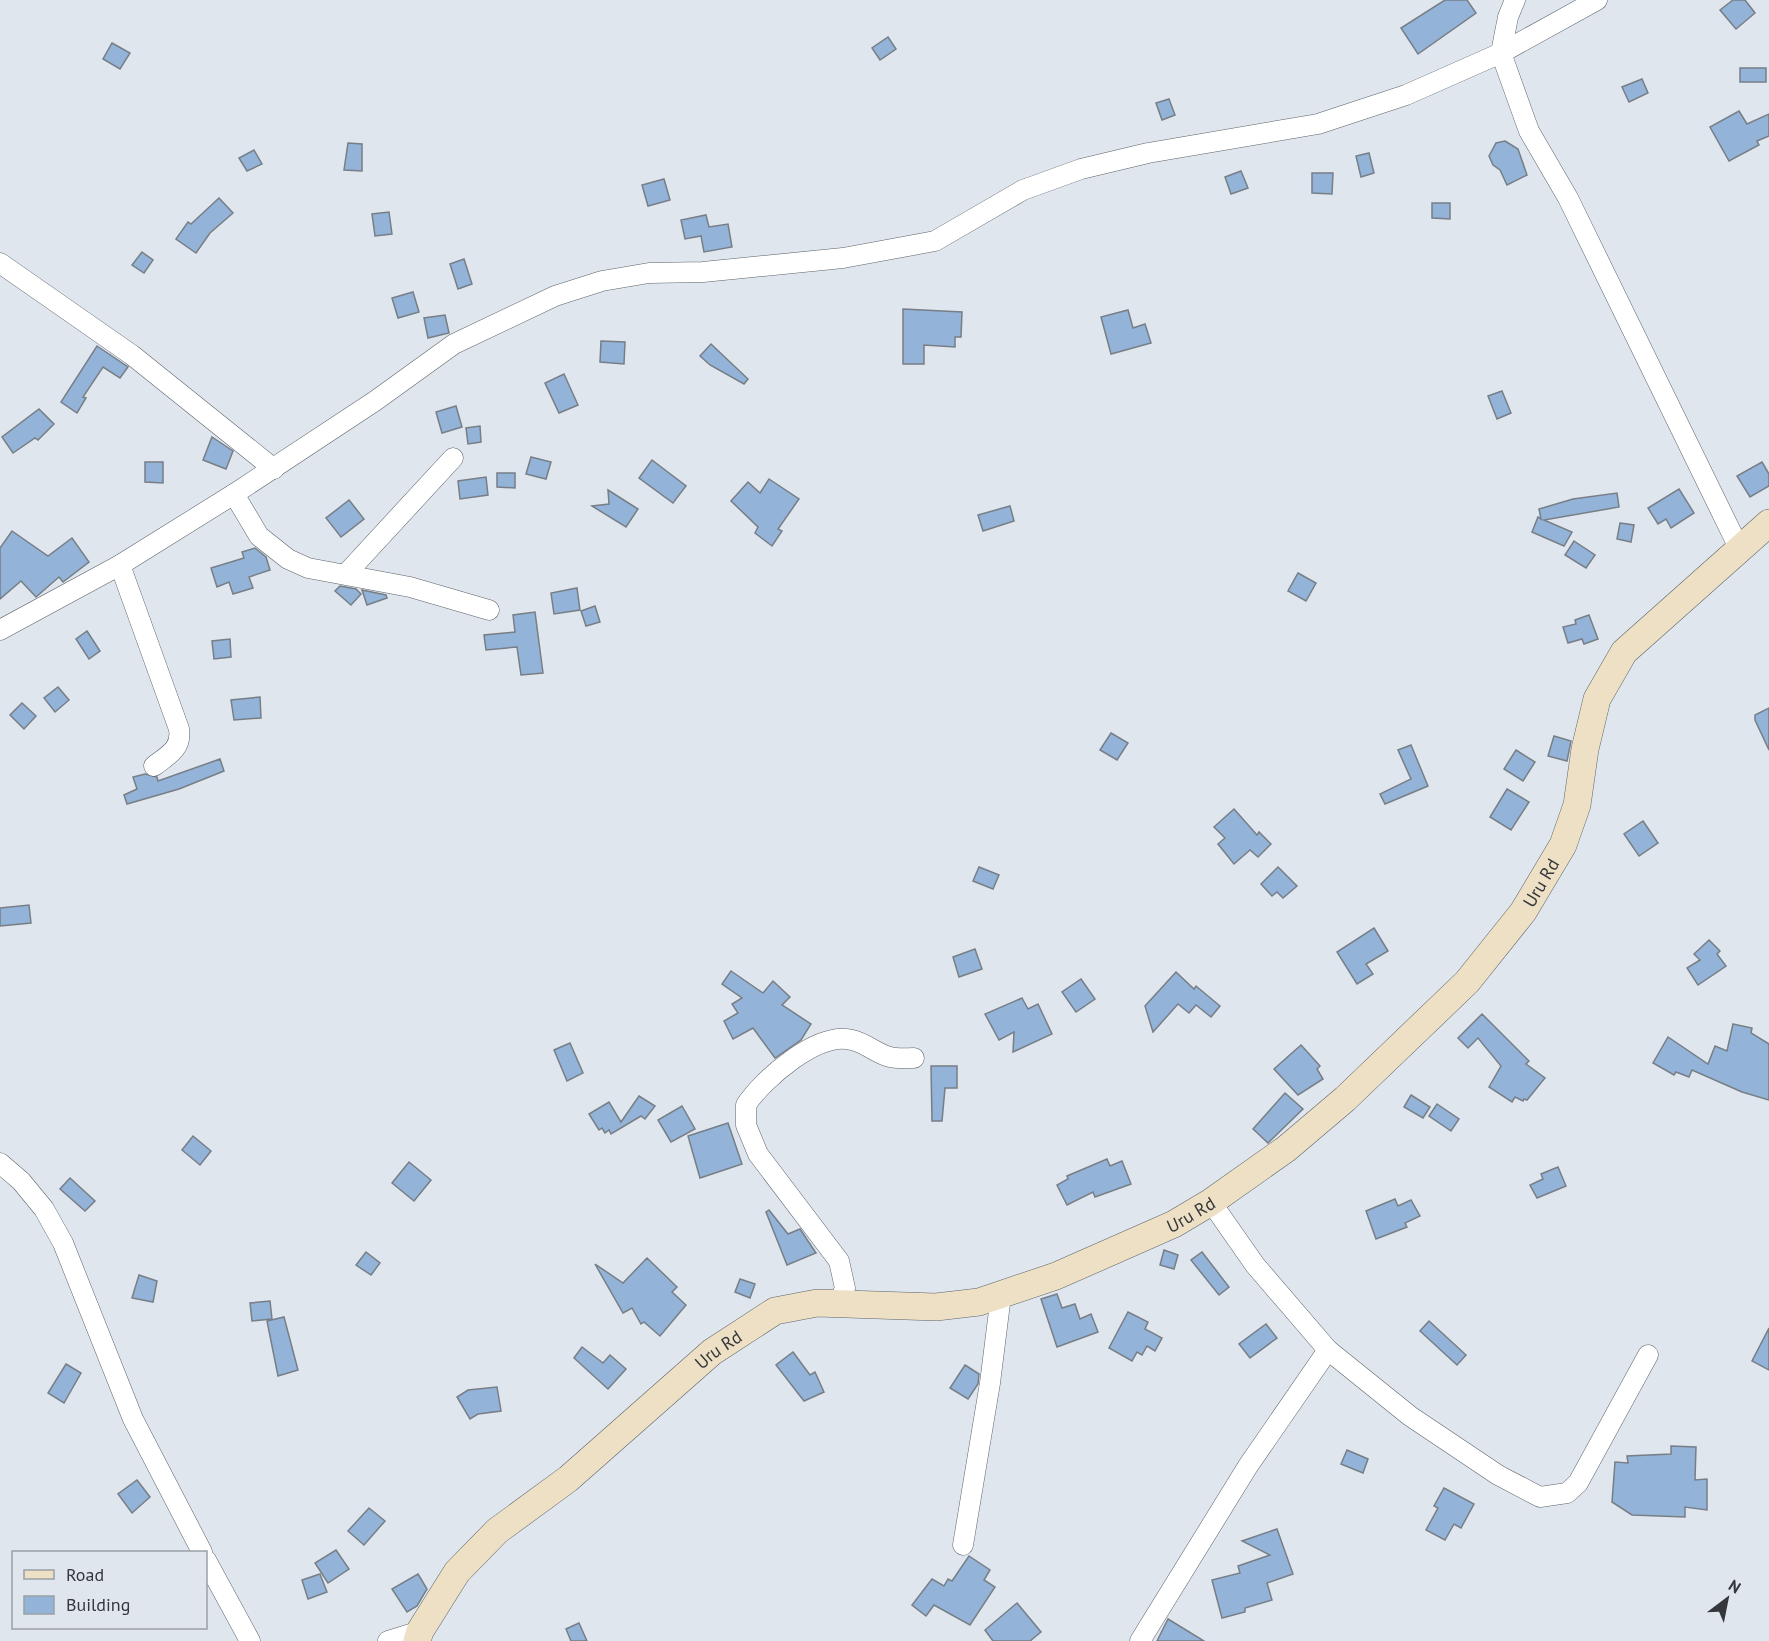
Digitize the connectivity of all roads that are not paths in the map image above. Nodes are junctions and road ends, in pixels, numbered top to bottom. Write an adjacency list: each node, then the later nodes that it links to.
1 (1515, 0): 3 (street)
2 (1597, 0): 3 (street)
3 (1501, 53): 6 (street); 9 (street)
4 (0, 264): 6 (street)
5 (453, 458): 11 (street)
6 (274, 469): 7 (street)
7 (234, 495): 10 (street); 11 (street)
8 (1769, 523): 9 (street, Uru Rd)
9 (1739, 548): 17 (street, Uru Rd)
10 (120, 565): 13 (street); 14 (street)
11 (346, 574): 12 (street)
12 (489, 610)
13 (0, 630)
14 (154, 766)
15 (914, 1058): 19 (street)
16 (0, 1163): 23 (street)
17 (1211, 1202): 18 (street, Uru Rd); 20 (street)
18 (1001, 1295): 19 (street, Uru Rd); 22 (street)
19 (839, 1303): 25 (street, Uru Rd)
20 (1328, 1350): 21 (street); 28 (street)
21 (1648, 1355)
22 (963, 1545)
23 (201, 1551)
24 (207, 1562): 26 (street)
25 (418, 1636): 27 (street)
26 (250, 1641)
27 (388, 1641)
28 (1140, 1641)

